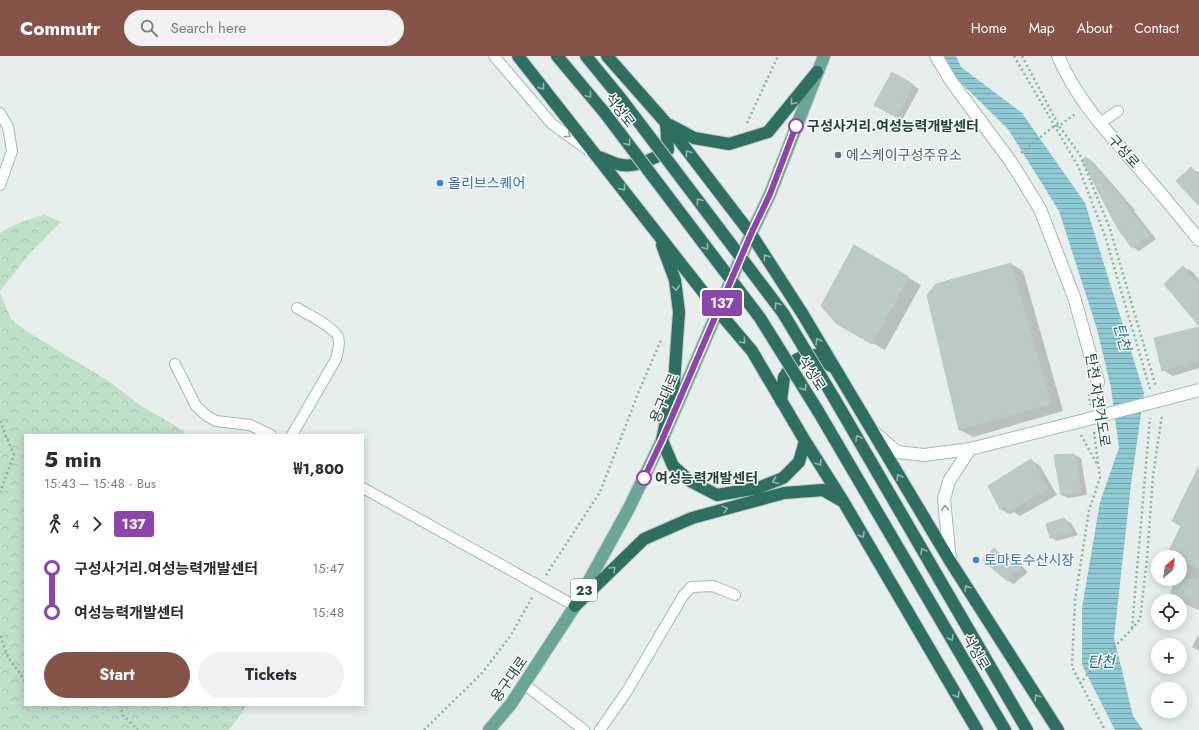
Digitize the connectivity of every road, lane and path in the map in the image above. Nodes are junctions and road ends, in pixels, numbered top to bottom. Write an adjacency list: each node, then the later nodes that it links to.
1 (494, 56): 21 (lane, one-way to 21)
2 (518, 56): 21 (highway, one-way to 21)
3 (557, 56): 70 (highway, 석성로, one-way to 70, bridge)
4 (586, 56): 71 (highway, 석성로, one-way to 4, bridge)
5 (607, 56): 16 (highway)
6 (778, 56): 18 (path)
7 (824, 56): 12 (main road, 용구대로 / 23)
8 (936, 56): 32 (street)
9 (1014, 56): 19 (path)
10 (1022, 56): 20 (path)
11 (1058, 56): 13 (street, 구성로)
12 (817, 72): 16 (highway, one-way to 16); 25 (main road, 용구대로 / 23)
13 (1086, 106): 17 (street, 구성로); 20 (path)
14 (1118, 110): 17 (lane)
15 (0, 113): 23 (lane)
16 (666, 123): 21 (highway); 25 (highway, one-way to 16)
17 (1100, 123): 26 (street, 구성로)
18 (746, 126)
19 (1054, 126): 20 (path); 22 (path); 36 (path)
20 (1059, 126): 33 (path)
21 (598, 157): 24 (highway, one-way to 24)
22 (1016, 158)
23 (0, 184)
24 (644, 215): 28 (highway); 47 (highway, one-way to 47)
25 (751, 234): 28 (main road, 용구대로 / 23); 31 (highway, one-way to 25)
26 (1199, 240)
27 (297, 308): 46 (lane)
28 (718, 311): 37 (highway, one-way to 37); 47 (main road, 용구대로 / 23)
29 (663, 337): 55 (path)
30 (174, 364): 45 (lane)
31 (834, 368): 37 (highway); 44 (highway)
32 (1098, 382)
33 (1156, 387)
34 (1199, 390): 42 (street, bridge)
35 (1089, 392): 38 (path, 탄천 자전거도로)
36 (1150, 395)
37 (781, 401): 48 (highway)
38 (1091, 407)
39 (1163, 410): 58 (path)
40 (1150, 415): 58 (path)
41 (0, 421): 52 (path)
42 (1077, 422): 49 (street); 50 (path)
43 (1094, 429): 50 (path, 탄천 자전거도로)
44 (872, 430): 49 (street); 54 (highway, one-way to 44)
45 (269, 434)
46 (293, 434)
47 (662, 440): 48 (highway, one-way to 47); 57 (main road, 용구대로 / 23)
48 (805, 441): 53 (highway, one-way to 53)
49 (970, 449): 54 (street, one-way to 49)
50 (1099, 466): 62 (path, 탄천 자전거도로)
51 (364, 489): 55 (lane)
52 (0, 492)
53 (843, 501): 57 (highway, one-way to 53); 69 (highway, one-way to 69)
54 (950, 561): 72 (highway, one-way to 54)
55 (539, 586): 57 (lane); 65 (path)
56 (735, 595): 68 (lane)
57 (575, 606): 61 (main road, 용구대로 / 23)
58 (1132, 628): 62 (path)
59 (0, 636): 60 (path)
60 (24, 680)
61 (524, 684): 66 (main road, 용구대로 / 23); 67 (lane)
62 (1080, 684): 73 (path, 탄천 자전거도로)
63 (120, 706): 64 (path)
64 (138, 730)
65 (424, 730)
66 (489, 730)
67 (584, 730)
68 (600, 730)
69 (977, 730)
70 (1005, 730)
71 (1027, 730)
72 (1058, 730)
73 (1105, 730)

